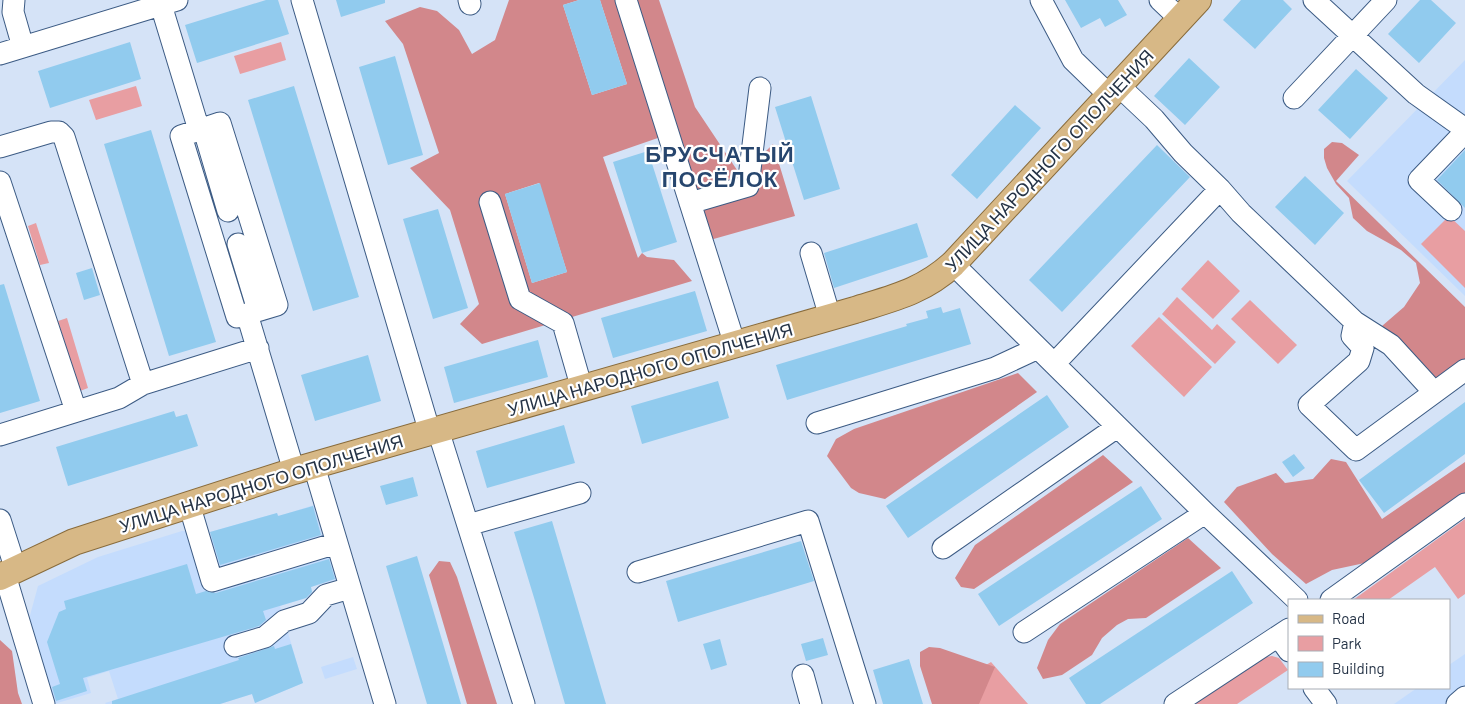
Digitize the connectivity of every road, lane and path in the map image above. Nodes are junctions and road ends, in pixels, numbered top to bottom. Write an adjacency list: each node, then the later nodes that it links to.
1 (14, 0): 12 (street)
2 (302, 0): 44 (street)
3 (626, 0): 23 (street)
4 (1041, 0): 15 (street)
5 (1160, 0): 10 (street)
6 (1314, 0): 11 (street)
7 (1386, 0): 11 (street)
8 (169, 2): 9 (street); 18 (street)
9 (138, 6): 12 (street)
10 (1189, 9): 15 (main road, УЛИЦА НАРОДНОГО ОПОЛЧЕНИЯ)
11 (1353, 36): 16 (street); 17 (street)
12 (24, 47): 13 (street)
13 (0, 54)
14 (760, 88): 23 (street)
15 (1113, 90): 21 (street); 29 (main road, УЛИЦА НАРОДНОГО ОПОЛЧЕНИЯ)
16 (1294, 98)
17 (1465, 131): 25 (street)
18 (203, 135): 24 (street); 26 (street)
19 (0, 147): 38 (street)
20 (0, 182): 41 (street)
21 (1220, 189): 32 (street); 36 (street)
22 (490, 202): 39 (street)
23 (690, 204): 33 (street)
24 (237, 208): 26 (street); 30 (street)
25 (1451, 210)
26 (206, 218): 30 (street)
27 (238, 244): 30 (street)
28 (811, 253): 31 (street)
29 (953, 264): 31 (main road, УЛИЦА НАРОДНОГО ОПОЛЧЕНИЯ); 35 (street)
30 (253, 312): 34 (street)
31 (830, 317): 33 (main road, УЛИЦА НАРОДНОГО ОПОЛЧЕНИЯ)
32 (1355, 322): 40 (street); 40 (street)
33 (736, 345): 39 (main road, УЛИЦА НАРОДНОГО ОПОЛЧЕНИЯ)
34 (258, 348): 38 (street); 46 (street)
35 (1038, 348): 36 (street); 42 (street)
36 (1054, 364): 43 (street)
37 (1465, 370): 40 (street)
38 (143, 384): 41 (street)
39 (582, 389): 44 (main road, УЛИЦА НАРОДНОГО ОПОЛЧЕНИЯ)
40 (1434, 392)
41 (76, 411): 45 (street)
42 (818, 424)
43 (1117, 426): 50 (street); 54 (street)
44 (434, 431): 46 (main road, УЛИЦА НАРОДНОГО ОПОЛЧЕНИЯ); 52 (street)
45 (0, 435)
46 (304, 468): 48 (main road, УЛИЦА НАРОДНОГО ОПОЛЧЕНИЯ); 53 (street)
47 (580, 493): 52 (street)
48 (189, 504): 53 (street); 56 (main road, УЛИЦА НАРОДНОГО ОПОЛЧЕНИЯ)
49 (1465, 504): 59 (street)
50 (1205, 513): 58 (street); 60 (street)
51 (0, 520): 56 (street)
52 (468, 525): 68 (street)
53 (337, 543): 57 (street)
54 (943, 548)
55 (638, 572): 70 (street)
56 (7, 574): 66 (street)
57 (350, 588): 62 (street); 67 (street)
58 (1296, 599)
59 (1332, 599)
60 (1024, 632)
61 (1285, 639): 71 (street)
62 (235, 646)
63 (803, 675): 69 (street)
64 (1315, 689): 72 (street)
65 (1465, 697): 73 (street)
66 (44, 704)
67 (384, 704)
68 (524, 704)
69 (811, 704)
70 (864, 704)
71 (1175, 704)
72 (1326, 704)
73 (1457, 704)

